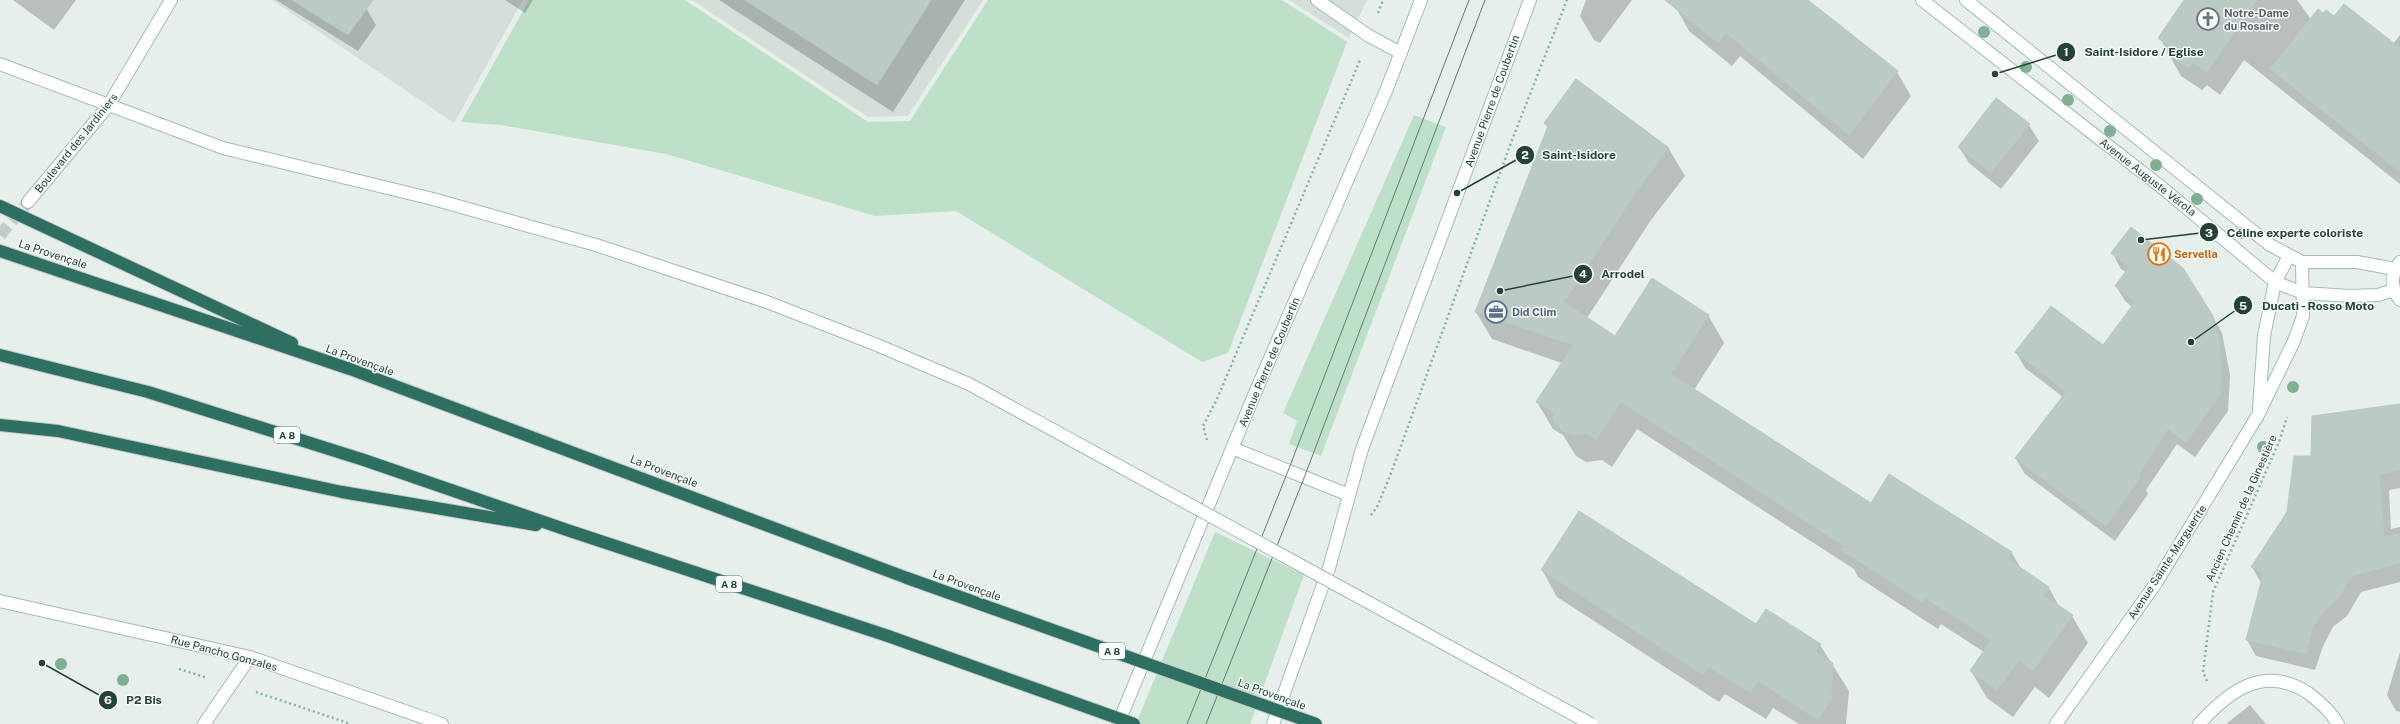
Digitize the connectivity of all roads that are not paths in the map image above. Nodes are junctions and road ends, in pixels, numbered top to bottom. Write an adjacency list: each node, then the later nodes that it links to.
1 (170, 0): 9 (street, Boulevard des Jardiniers)
2 (1317, 0): 7 (street)
3 (1421, 0): 7 (street, Avenue Pierre de Coubertin)
4 (1530, 0): 24 (street, Avenue Pierre de Coubertin)
5 (1922, 0): 16 (street, Avenue Auguste Vérola)
6 (1966, 0): 13 (street, Avenue Auguste Vérola)
7 (1401, 53): 23 (street, Avenue Pierre de Coubertin)
8 (0, 64): 9 (street)
9 (108, 106): 10 (street, Boulevard des Jardiniers); 34 (street, bridge)
10 (28, 202)
11 (0, 206): 20 (highway)
12 (0, 251): 20 (highway, La Provençale / A 8)
13 (2289, 256): 14 (street, Avenue Auguste Vérola); 16 (street, Avenue Sainte-Marguerite)
14 (2302, 262): 15 (street, Avenue Auguste Vérola); 17 (street, Avenue Sainte-Marguerite)
15 (2397, 265): 18 (street)
16 (2275, 282): 17 (street, Avenue Auguste Vérola); 21 (street, Avenue Sainte-Marguerite)
17 (2303, 294): 18 (street, Avenue Auguste Vérola); 21 (street, Avenue Sainte-Marguerite)
18 (2397, 295)
19 (0, 355): 25 (highway, A 8)
20 (350, 369): 33 (highway, La Provençale / A 8, bridge)
21 (2258, 415): 35 (street, Avenue Sainte-Marguerite)
22 (0, 425): 25 (highway)
23 (1232, 448): 24 (street); 30 (street, Avenue Pierre de Coubertin)
24 (1349, 495): 32 (street, Avenue Pierre de Coubertin)
25 (570, 531): 31 (highway, A 8, bridge)
26 (0, 601): 27 (street, Rue Pancho Gonzales)
27 (250, 657): 28 (street); 29 (street, Rue Pancho Gonzales)
28 (204, 724)
29 (442, 724)
30 (1118, 724)
31 (1134, 724)
32 (1272, 724)
33 (1316, 724)
34 (1591, 724)
35 (2056, 724)
36 (2199, 724): 37 (street)
37 (2338, 724)

